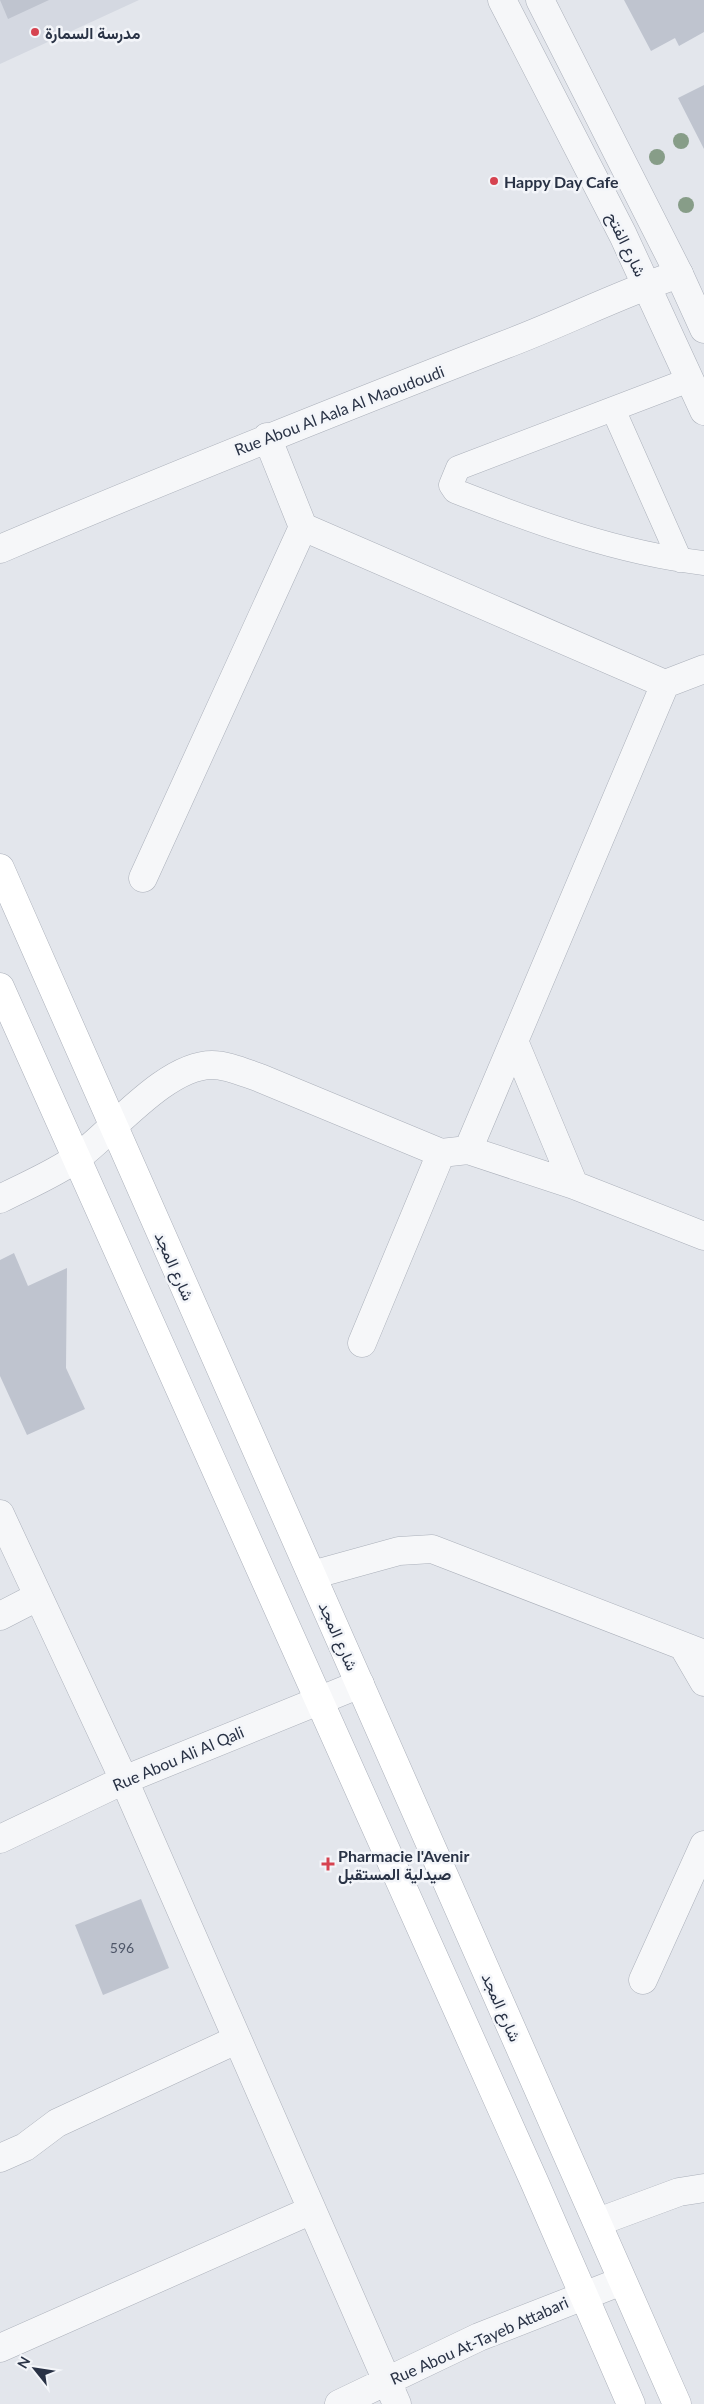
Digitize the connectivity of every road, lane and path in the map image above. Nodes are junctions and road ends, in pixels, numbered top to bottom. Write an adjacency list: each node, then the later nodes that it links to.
1 (502, 0): 4 (street, شارع الفتح)
2 (540, 0): 3 (street, شارع الفتح)
3 (679, 274): 4 (street, Rue Abou Al Aala Al Maoudoudi); 5 (street, شارع الفتح)
4 (646, 285): 6 (street, شارع الفتح); 9 (street, Rue Abou Al Aala Al Maoudoudi)
5 (704, 329)
6 (689, 380): 7 (lane); 8 (street, شارع الفتح)
7 (613, 409): 12 (lane); 12 (lane)
8 (704, 412)
9 (267, 437): 10 (street); 11 (street, Rue Abou Al Aala Al Maoudoudi)
10 (303, 527): 15 (street); 17 (street)
11 (0, 549)
12 (680, 560): 13 (lane)
13 (704, 563)
14 (704, 670): 15 (street)
15 (665, 684): 19 (street)
16 (0, 868): 20 (main road, شارع المجد)
17 (143, 878)
18 (0, 987): 23 (main road)
19 (514, 1041): 21 (street); 24 (street)
20 (114, 1126): 22 (street); 23 (street); 29 (main road, شارع المجد)
21 (468, 1150): 22 (street); 24 (street)
22 (441, 1153): 27 (street)
23 (77, 1158): 25 (street); 35 (main road)
24 (574, 1185): 26 (street)
25 (0, 1199)
26 (704, 1236)
27 (362, 1343)
28 (0, 1514): 30 (street)
29 (312, 1575): 32 (street); 34 (main road, شارع المجد)
30 (37, 1597): 31 (street); 36 (street)
31 (0, 1616)
32 (693, 1650): 33 (street)
33 (704, 1682)
34 (360, 1684): 35 (street, Rue Abou Ali Al Qali); 44 (main road, شارع المجد)
35 (319, 1700): 36 (street, Rue Abou Ali Al Qali); 46 (main road)
36 (124, 1780): 37 (street, Rue Abou Ali Al Qali); 40 (street)
37 (0, 1839)
38 (704, 1845): 39 (street)
39 (643, 1980)
40 (236, 2040): 41 (street); 43 (street)
41 (0, 2158)
42 (704, 2188): 44 (street)
43 (312, 2210): 47 (street); 48 (street)
44 (598, 2222): 45 (main road, شارع المجد)
45 (622, 2281): 46 (street, Rue Abou At-Tayeb Attabari); 51 (main road, شارع المجد)
46 (584, 2295): 48 (street, Rue Abou At-Tayeb Attabari); 50 (main road)
47 (0, 2348)
48 (392, 2392): 49 (street, Rue Abou At-Tayeb Attabari)
49 (339, 2404)
50 (631, 2404)
51 (677, 2404)

